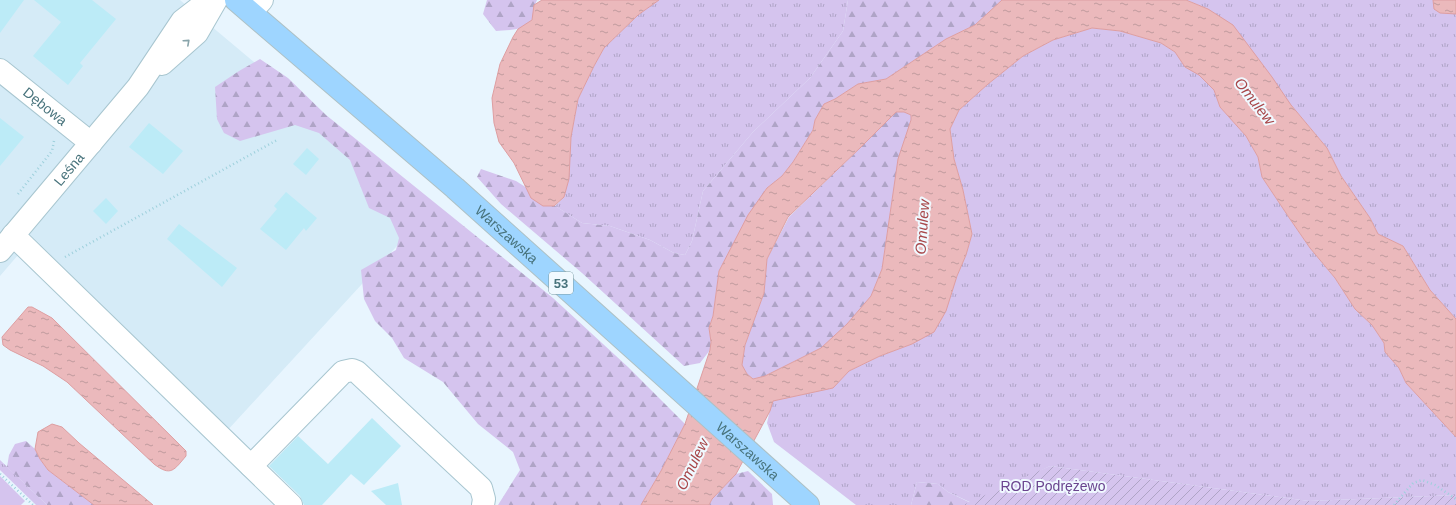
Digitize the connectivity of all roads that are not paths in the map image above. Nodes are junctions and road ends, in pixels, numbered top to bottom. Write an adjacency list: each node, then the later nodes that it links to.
1 (209, 0): 5 (street, Leśna)
2 (216, 0): 5 (street, Leśna, one-way to 2)
3 (250, 4): 11 (main road, Warszawska / 53)
4 (0, 70): 6 (street, Dębowa)
5 (138, 87): 6 (street, Leśna)
6 (91, 143): 7 (street, Leśna)
7 (7, 243): 8 (street)
8 (251, 466): 9 (street); 10 (street)
9 (291, 505)
10 (483, 505)
11 (808, 505)

